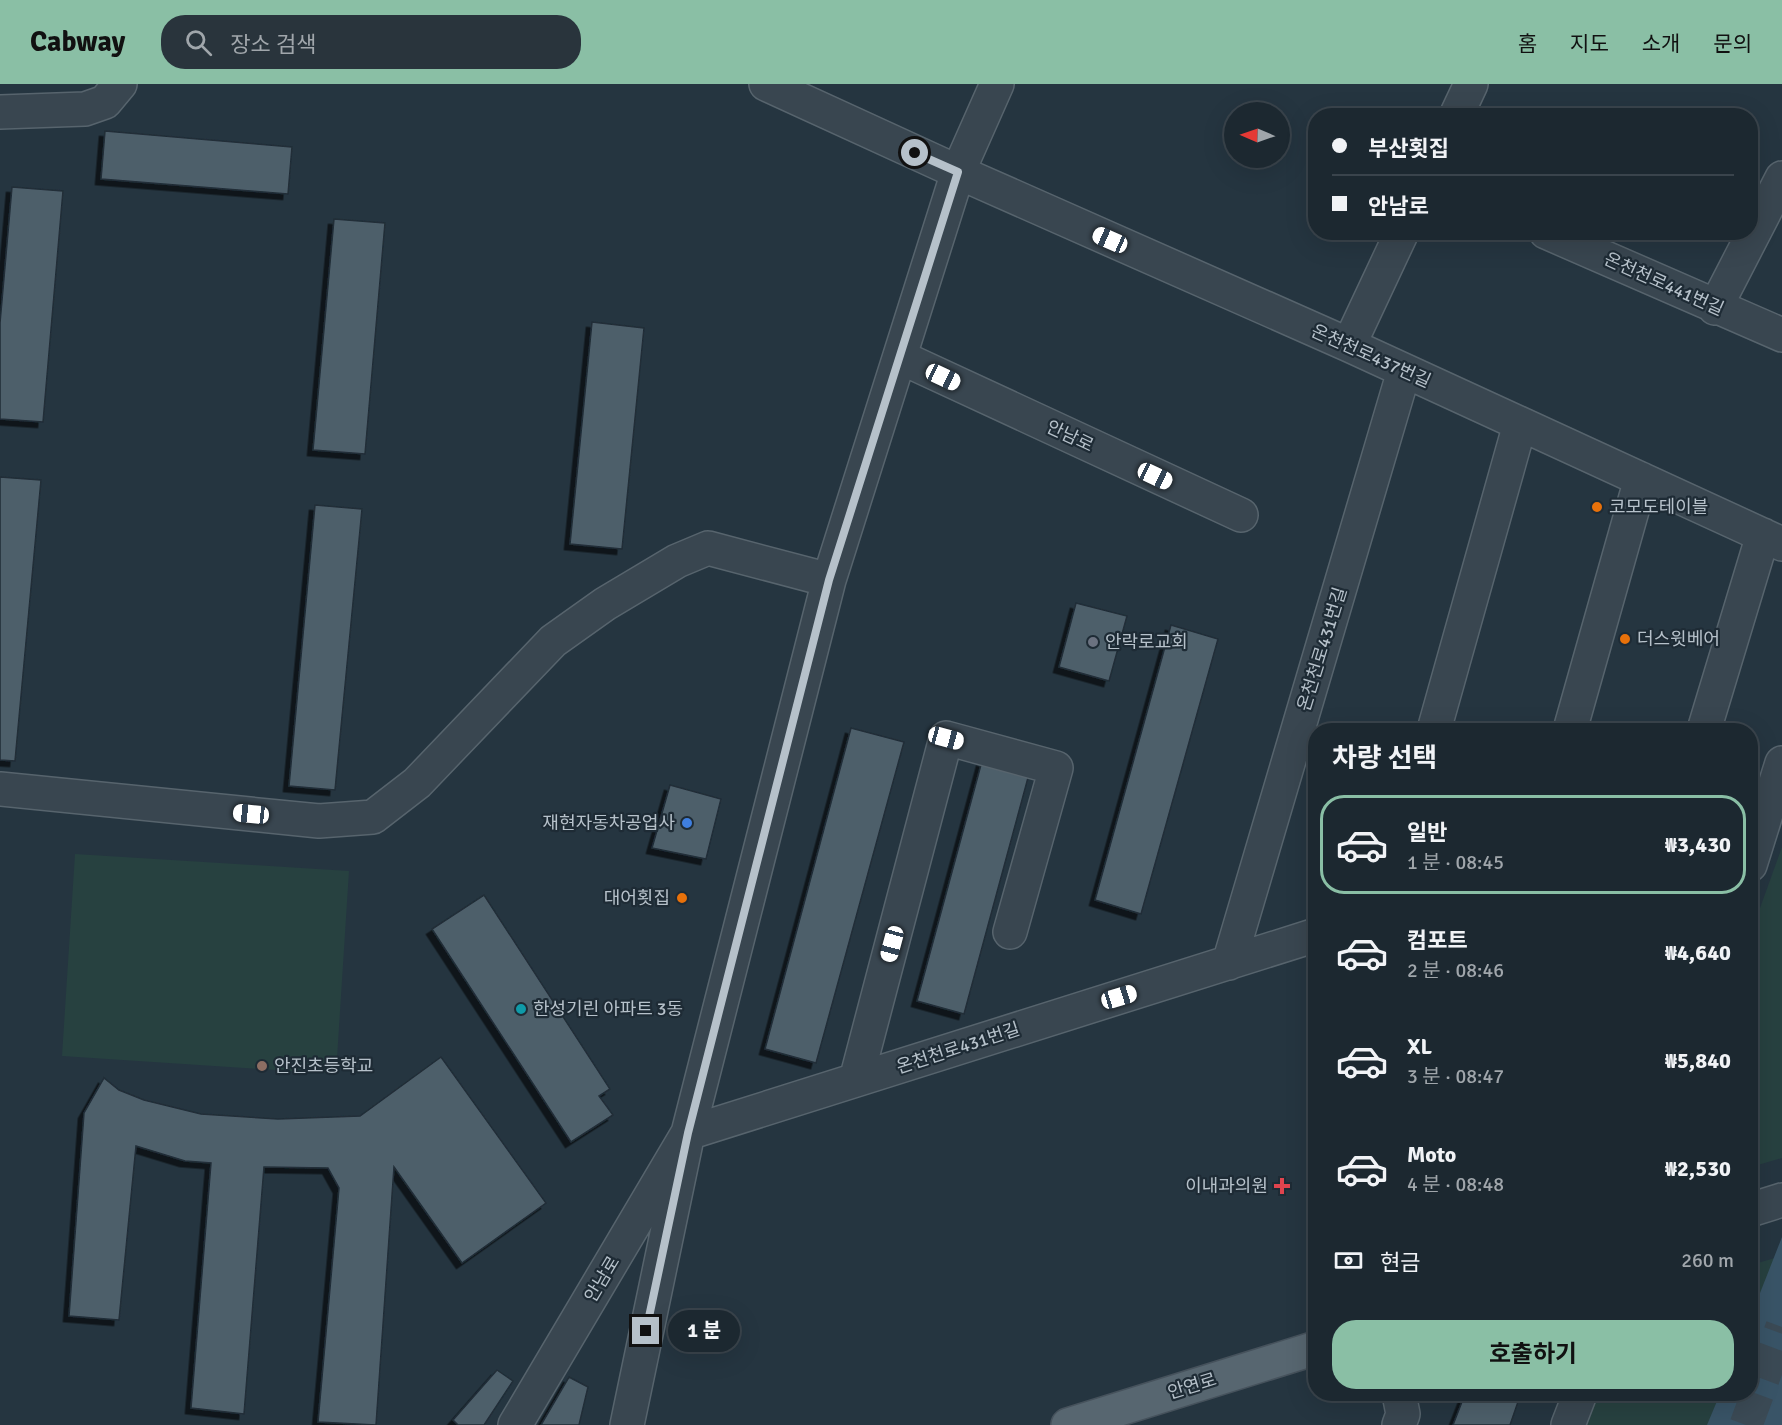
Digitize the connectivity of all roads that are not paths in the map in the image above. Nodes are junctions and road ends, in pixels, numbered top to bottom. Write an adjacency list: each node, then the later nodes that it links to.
1 (120, 84): 6 (street)
2 (766, 84): 7 (street, 온천천로437번길)
3 (997, 84): 7 (street, 안남로)
4 (1471, 84): 5 (street)
5 (1460, 108)
6 (0, 112)
7 (958, 172): 15 (street, 온천천로437번길); 16 (street, 안남로)
8 (1782, 178): 9 (street)
9 (1758, 225)
10 (1398, 240): 15 (street)
11 (1564, 240): 13 (street, 온천천로441번길)
12 (1750, 240): 13 (street)
13 (1715, 308): 14 (street, 온천천로441번길)
14 (1782, 335)
15 (1349, 345): 17 (street, 온천천로437번길)
16 (900, 357): 20 (street, 안남로); 22 (street, 안남로)
17 (1404, 371): 18 (street, 온천천로437번길); 31 (street, 온천천로431번길)
18 (1520, 424): 19 (street, 온천천로437번길); 23 (street)
19 (1641, 479): 21 (street, 온천천로437번길); 24 (street)
20 (1241, 515)
21 (1773, 540): 25 (street)
22 (829, 580): 27 (street); 33 (street, 안남로)
23 (1436, 723)
24 (1572, 723)
25 (1707, 723)
26 (1769, 784): 28 (street)
27 (0, 789)
28 (1758, 831)
29 (1010, 932): 32 (street)
30 (1308, 938): 31 (street, 온천천로431번길)
31 (1229, 963): 32 (street, 온천천로431번길)
32 (856, 1080): 33 (street, 온천천로431번길)
33 (688, 1133): 39 (street, 안남로); 40 (street, 안남로)
34 (1782, 1200): 35 (street)
35 (1758, 1208)
36 (1308, 1350): 41 (main road, 안연로)
37 (1400, 1401): 42 (street)
38 (1578, 1401): 43 (street)
39 (515, 1425)
40 (627, 1425)
41 (1068, 1425)
42 (1400, 1425)
43 (1569, 1425)

